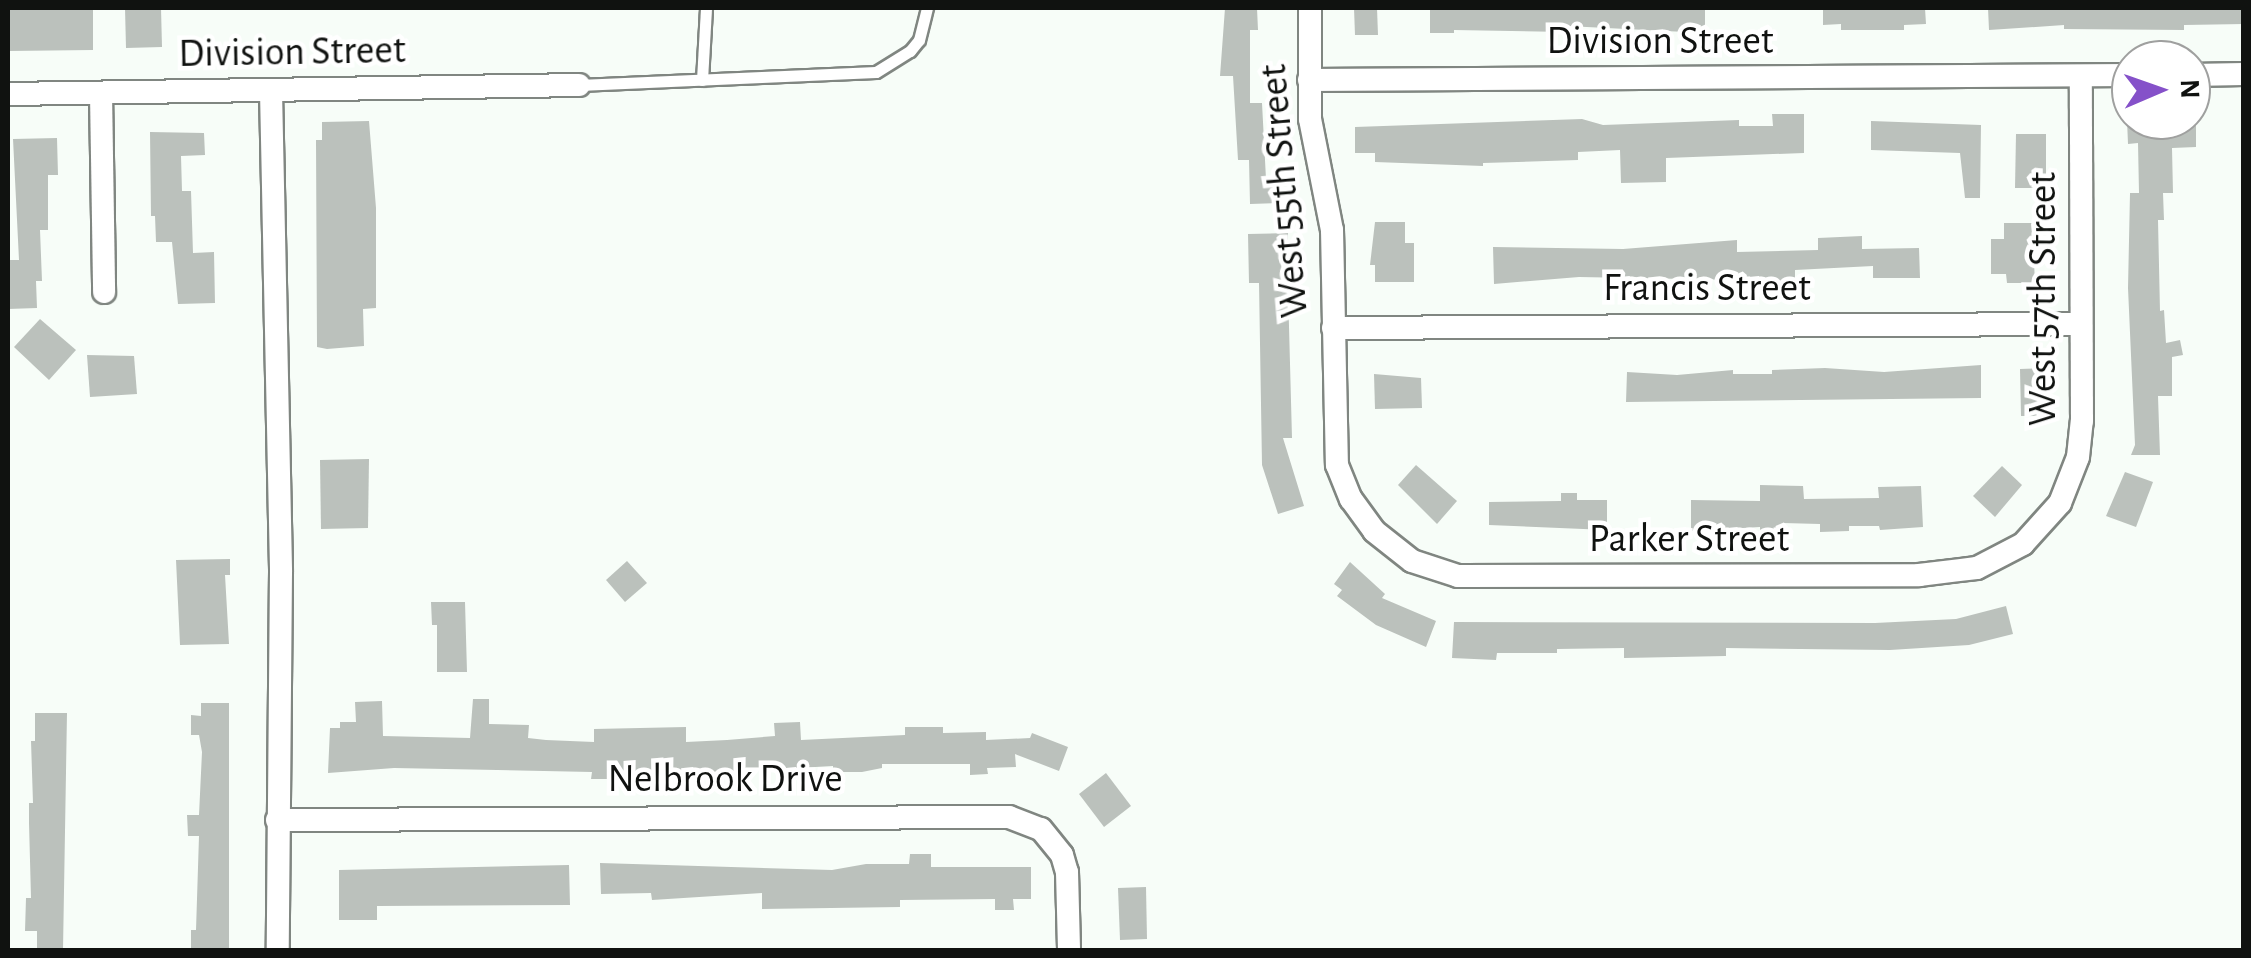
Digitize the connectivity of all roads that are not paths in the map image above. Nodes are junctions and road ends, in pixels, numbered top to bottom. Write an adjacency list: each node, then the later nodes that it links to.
1 (706, 8): 8 (lane)
2 (927, 8): 8 (lane)
3 (1310, 8): 9 (street, West 55th Street)
4 (2244, 74): 5 (street)
5 (2211, 75)
6 (2081, 76): 7 (street, Division Street); 9 (street, Division Street); 15 (street, West 57th Street)
7 (2111, 76)
8 (702, 80): 10 (lane)
9 (1309, 80): 16 (street, West 55th Street)
10 (579, 85): 11 (street, Division Street)
11 (271, 91): 13 (street, Division Street); 19 (street)
12 (8, 94): 13 (street, Division Street)
13 (100, 94): 14 (street)
14 (104, 292)
15 (2082, 324): 16 (street, Francis Street); 18 (street, West 57th Street)
16 (1333, 328): 17 (street, West 55th Street)
17 (1345, 487): 18 (street, Parker Street)
18 (2052, 516)
19 (277, 820): 20 (street); 21 (street, Nelbrook Drive)
20 (278, 950)
21 (1069, 950)

